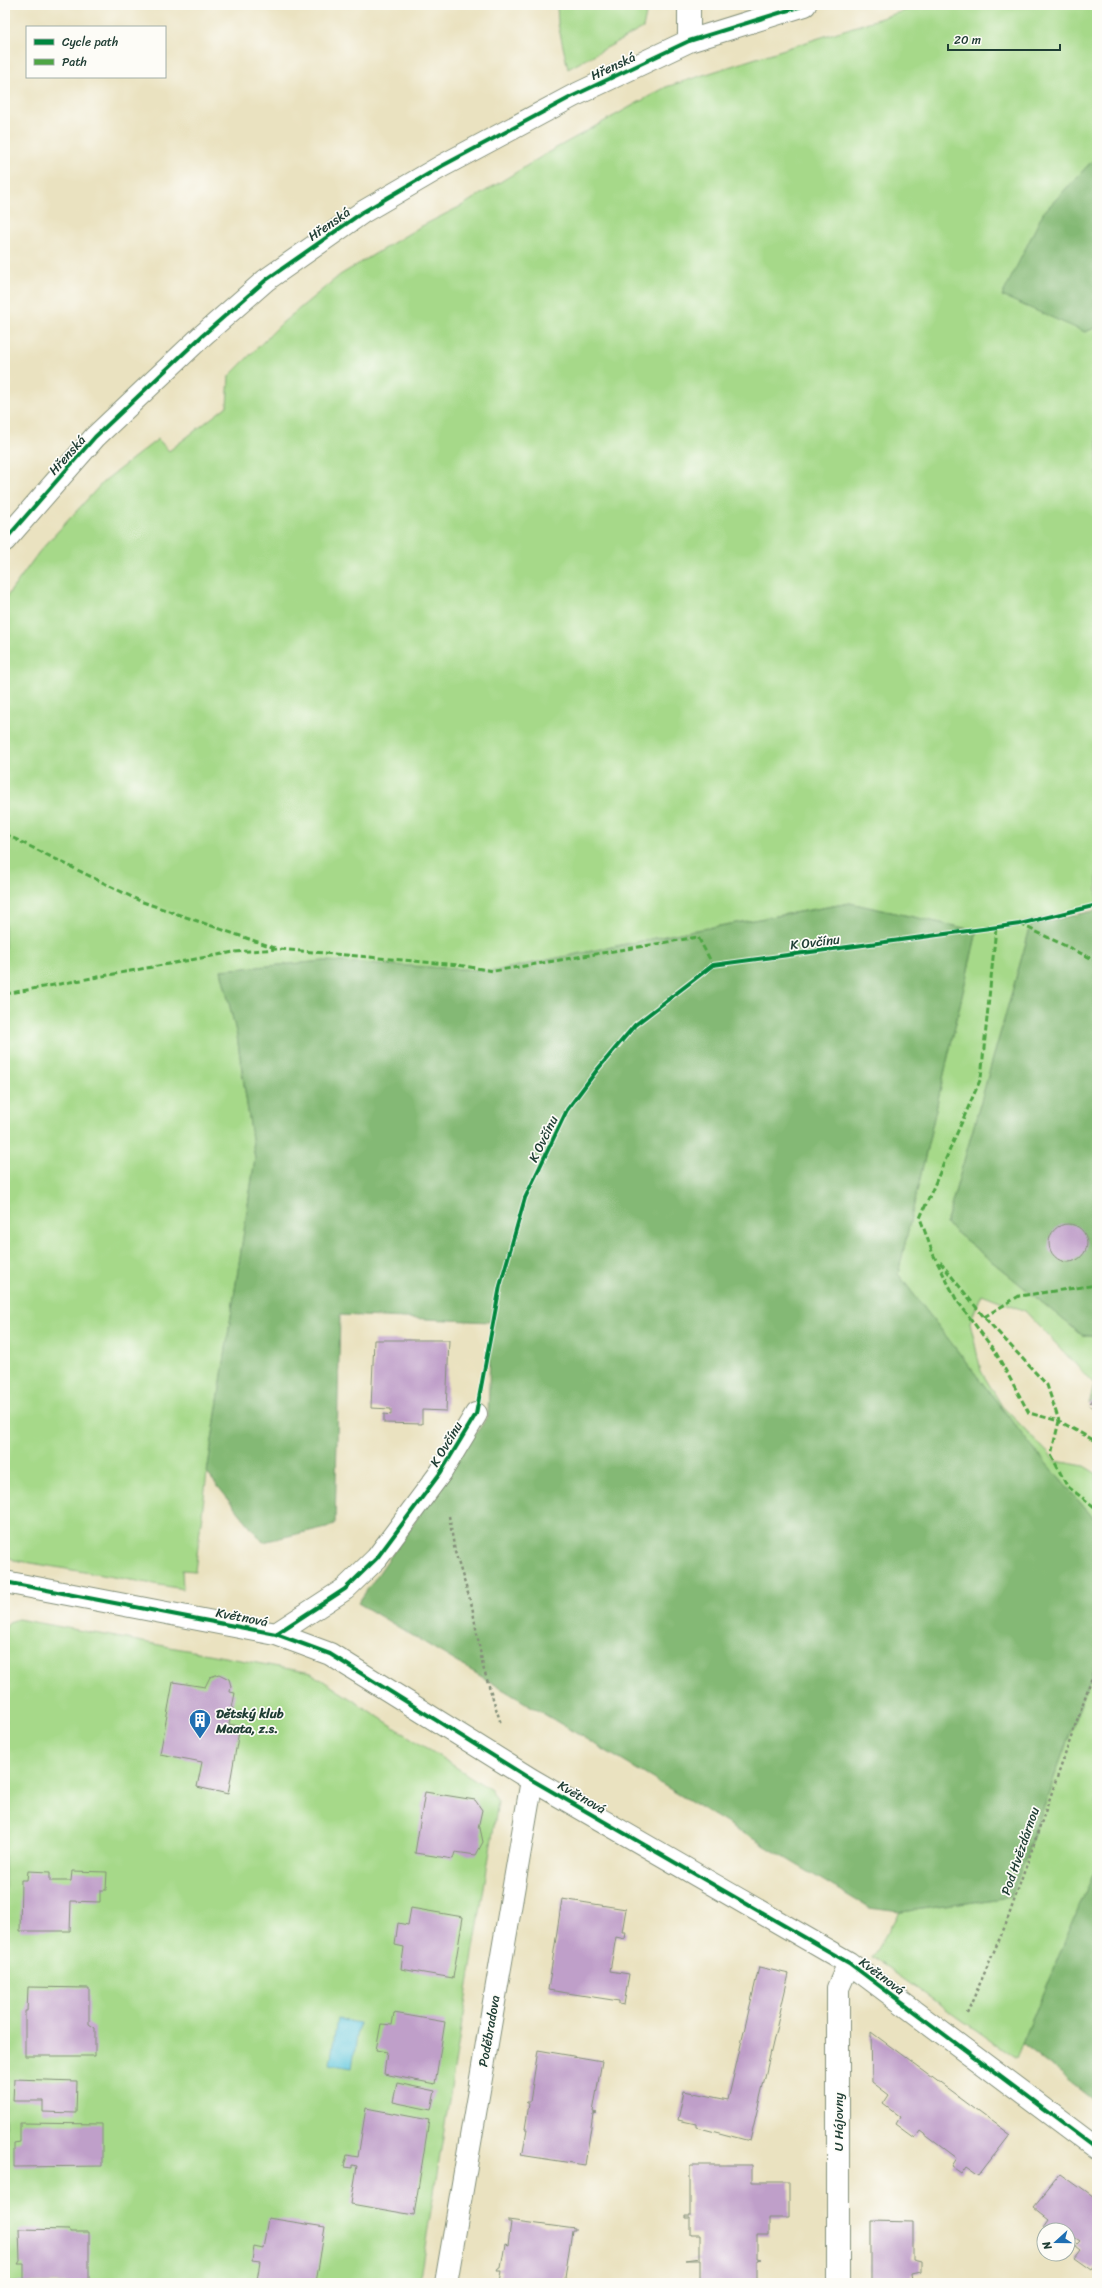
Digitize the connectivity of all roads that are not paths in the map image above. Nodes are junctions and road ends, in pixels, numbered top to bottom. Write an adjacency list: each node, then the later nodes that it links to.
1 (689, 5): 3 (street)
2 (805, 5): 3 (street, Hřenská)
3 (689, 41): 4 (street, Hřenská)
4 (5, 540)
5 (476, 1414): 7 (street, K Ovčínu)
6 (5, 1582): 7 (street, Květnová)
7 (276, 1634): 8 (street, Květnová)
8 (524, 1774): 9 (street, Květnová); 11 (street, Poděbradova)
9 (849, 1963): 10 (street, Květnová); 12 (street, U Hájovny)
10 (1097, 2149)
11 (446, 2283)
12 (838, 2283)

